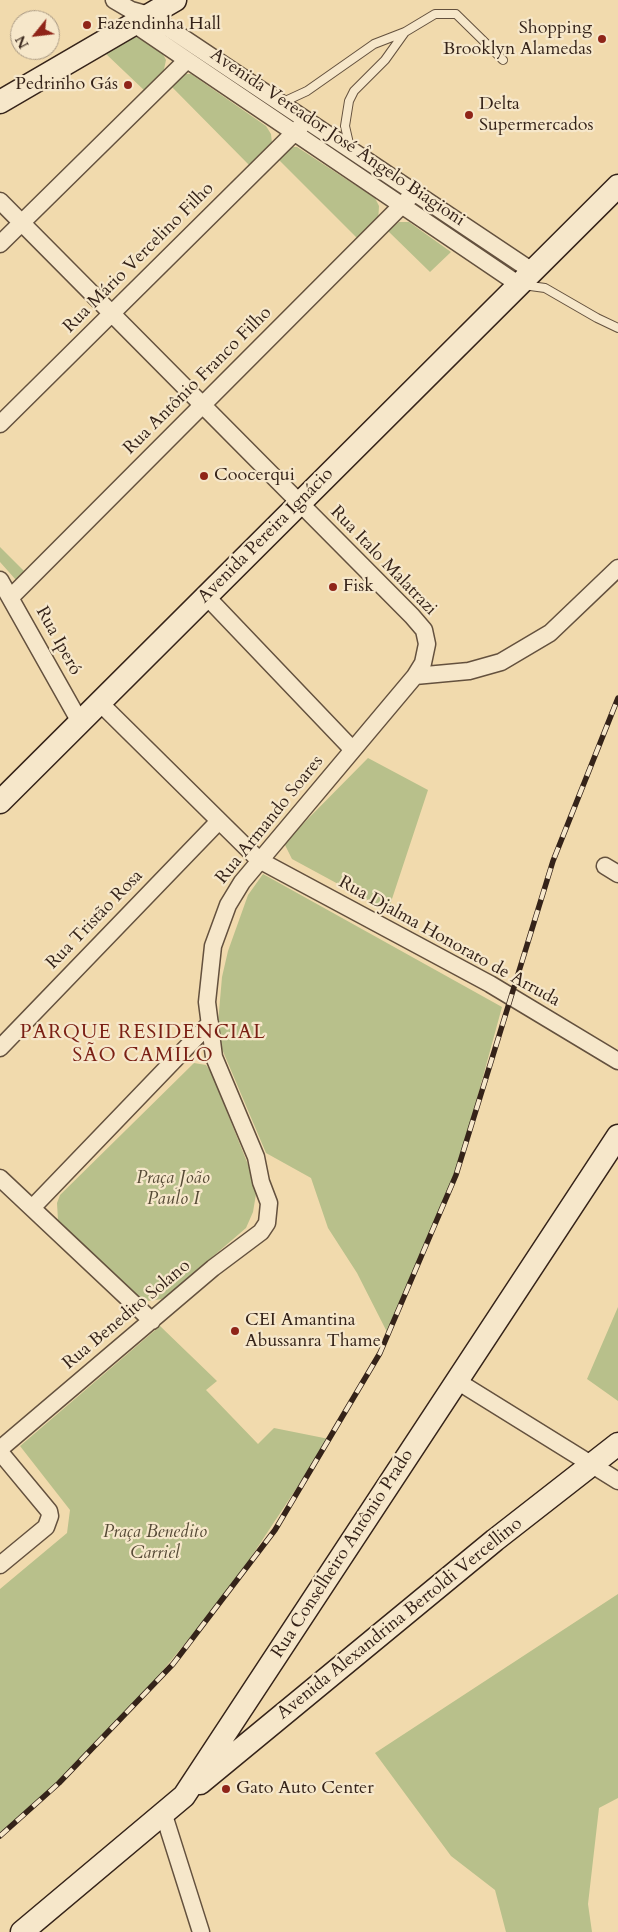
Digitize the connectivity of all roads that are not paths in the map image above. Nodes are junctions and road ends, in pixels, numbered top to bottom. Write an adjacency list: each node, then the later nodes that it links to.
1 (114, 0): 3 (street)
2 (175, 0): 3 (main road)
3 (142, 19): 5 (street, Avenida Vereador José Ângelo Biagioni); 7 (main road); 8 (street, Avenida Vereador José Ângelo Biagioni)
4 (405, 32): 6 (lane); 8 (lane); 11 (lane)
5 (187, 60): 10 (street, Avenida Vereador José Ângelo Biagioni); 16 (street)
6 (503, 60)
7 (0, 102)
8 (281, 103): 9 (street, Avenida Vereador José Ângelo Biagioni)
9 (306, 120): 10 (street, Rua Mário Vercelino Filho); 11 (street, Avenida Vereador José Ângelo Biagioni)
10 (294, 132): 15 (street, Avenida Vereador José Ângelo Biagioni); 19 (street, Rua Mário Vercelino Filho)
11 (350, 149): 13 (street, Avenida Vereador José Ângelo Biagioni)
12 (618, 186): 18 (main road, Avenida Pereira Ignácio)
13 (414, 192): 15 (street, Rua Antônio Franco Filho); 18 (street, Avenida Vereador José Ângelo Biagioni)
14 (0, 201): 16 (street, Rua Italo Malatrazi)
15 (402, 205): 18 (street, Avenida Vereador José Ângelo Biagioni); 21 (street, Rua Antônio Franco Filho)
16 (22, 223): 17 (street); 19 (street, Rua Italo Malatrazi)
17 (0, 244)
18 (532, 281): 20 (lane); 23 (main road, Avenida Pereira Ignácio)
19 (112, 313): 21 (street, Rua Italo Malatrazi); 22 (street, Rua Mário Vercelino Filho)
20 (618, 328)
21 (202, 405): 23 (street, Rua Italo Malatrazi); 27 (street, Rua Antônio Franco Filho)
22 (0, 424)
23 (300, 503): 26 (main road, Avenida Pereira Ignácio); 28 (street, Rua Italo Malatrazi)
24 (618, 568): 29 (street)
25 (0, 580): 27 (street, Rua Iperó)
26 (206, 596): 30 (main road, Avenida Pereira Ignácio); 32 (street)
27 (11, 597): 31 (street, Rua Iperó)
28 (426, 652): 29 (street, Rua Armando Soares)
29 (415, 676): 32 (street, Rua Armando Soares)
30 (99, 702): 31 (main road, Avenida Pereira Ignácio); 34 (street, Rua Djalma Honorato de Arruda)
31 (80, 722): 33 (main road, Avenida Pereira Ignácio)
32 (353, 750): 35 (street, Rua Armando Soares)
33 (0, 802)
34 (219, 821): 35 (street, Rua Djalma Honorato de Arruda); 37 (street, Rua Tristão Rosa)
35 (259, 860): 36 (street, Rua Armando Soares); 38 (street, Rua Djalma Honorato de Arruda)
36 (210, 1023): 41 (street); 42 (street, Rua Armando Soares)
37 (0, 1048)
38 (618, 1061)
39 (618, 1136): 44 (main road, Rua Conselheiro Antônio Prado)
40 (0, 1178): 41 (street)
41 (32, 1208): 43 (street)
42 (270, 1208): 43 (street, Rua Benedito Solano)
43 (152, 1321): 46 (street, Rua Benedito Solano)
44 (457, 1381): 47 (street); 50 (main road, Rua Conselheiro Antônio Prado)
45 (618, 1444): 47 (main road, Avenida Alexandrina Bertoldi Vercellino)
46 (0, 1450): 49 (street)
47 (592, 1465): 48 (street); 51 (main road, Avenida Alexandrina Bertoldi Vercellino)
48 (618, 1481)
49 (0, 1565)
50 (234, 1720): 51 (main road); 52 (main road, Rua Conselheiro Antônio Prado)
51 (259, 1735): 52 (main road, Avenida Alexandrina Bertoldi Vercellino)
52 (184, 1796): 53 (main road, Rua Conselheiro Antônio Prado)
53 (163, 1812): 54 (main road, Rua Conselheiro Antônio Prado); 55 (street)
54 (22, 1932)
55 (200, 1932)

